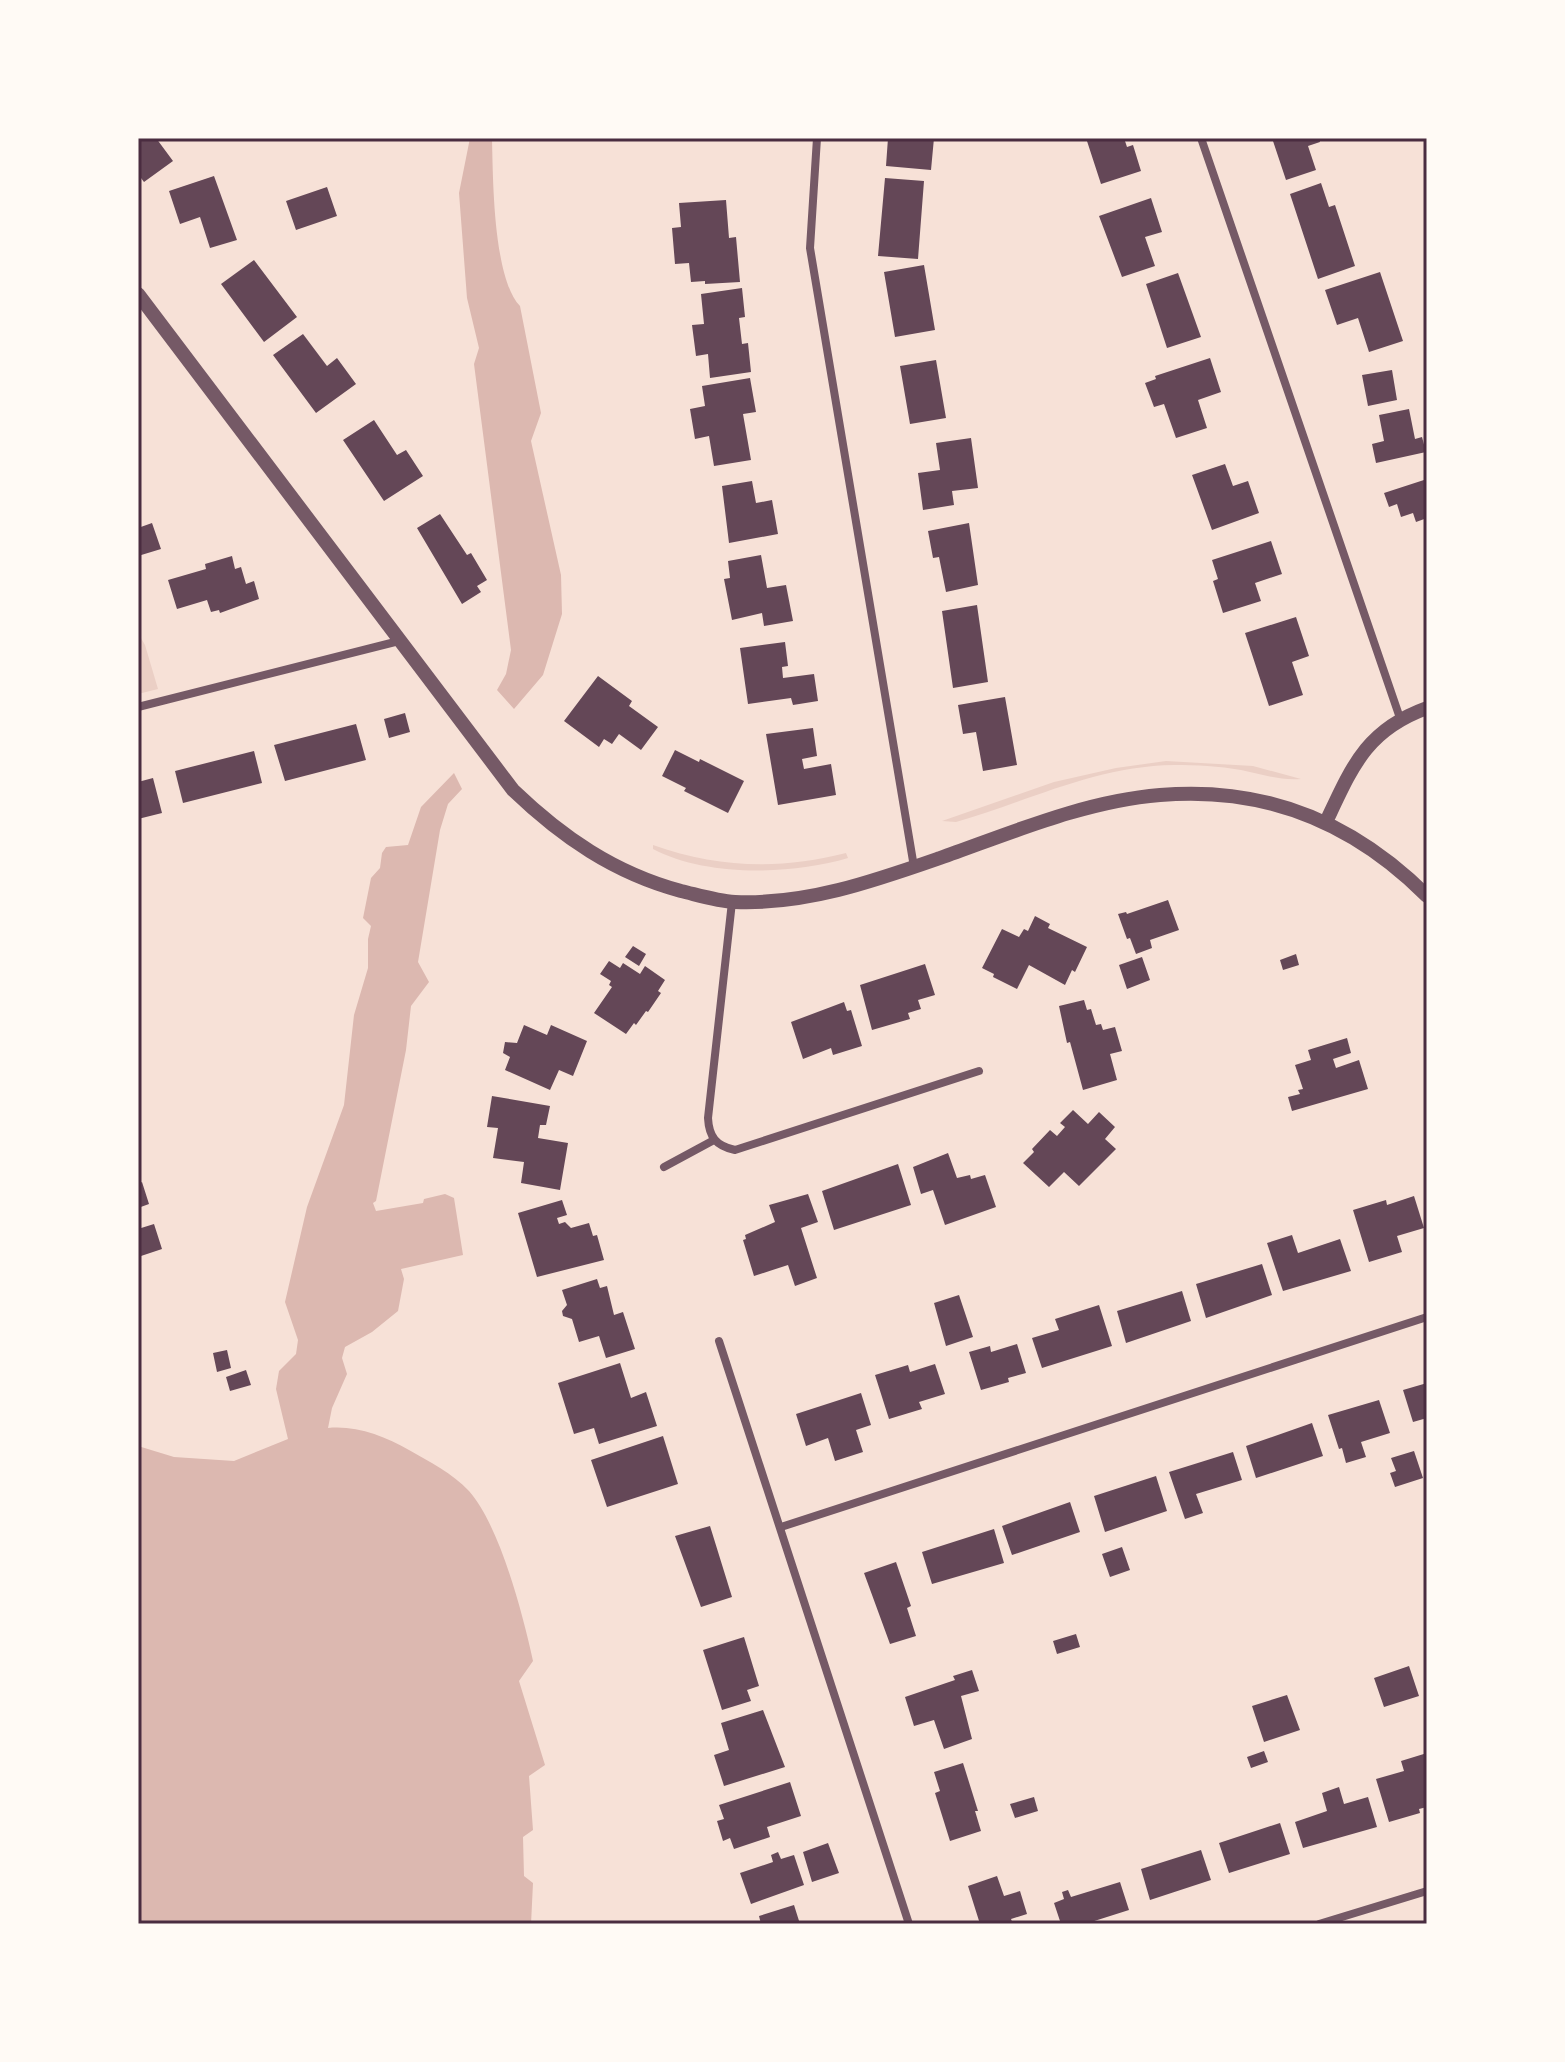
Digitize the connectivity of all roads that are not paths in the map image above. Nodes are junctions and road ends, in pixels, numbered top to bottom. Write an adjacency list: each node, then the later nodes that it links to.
1 (817, 138): 9 (street)
2 (1201, 138): 7 (street)
3 (138, 294): 4 (street)
4 (399, 641): 5 (street); 11 (street)
5 (138, 707)
6 (1427, 708): 7 (street)
7 (1400, 718): 8 (street)
8 (1326, 822): 9 (street); 10 (street)
9 (914, 867): 11 (street)
10 (1427, 896)
11 (732, 902): 13 (street)
12 (979, 1071): 13 (street)
13 (714, 1140): 14 (street)
14 (664, 1167)
15 (1427, 1317): 17 (street)
16 (719, 1341): 17 (street)
17 (781, 1527): 19 (street)
18 (1427, 1891): 20 (street)
19 (909, 1924)
20 (1319, 1924)

